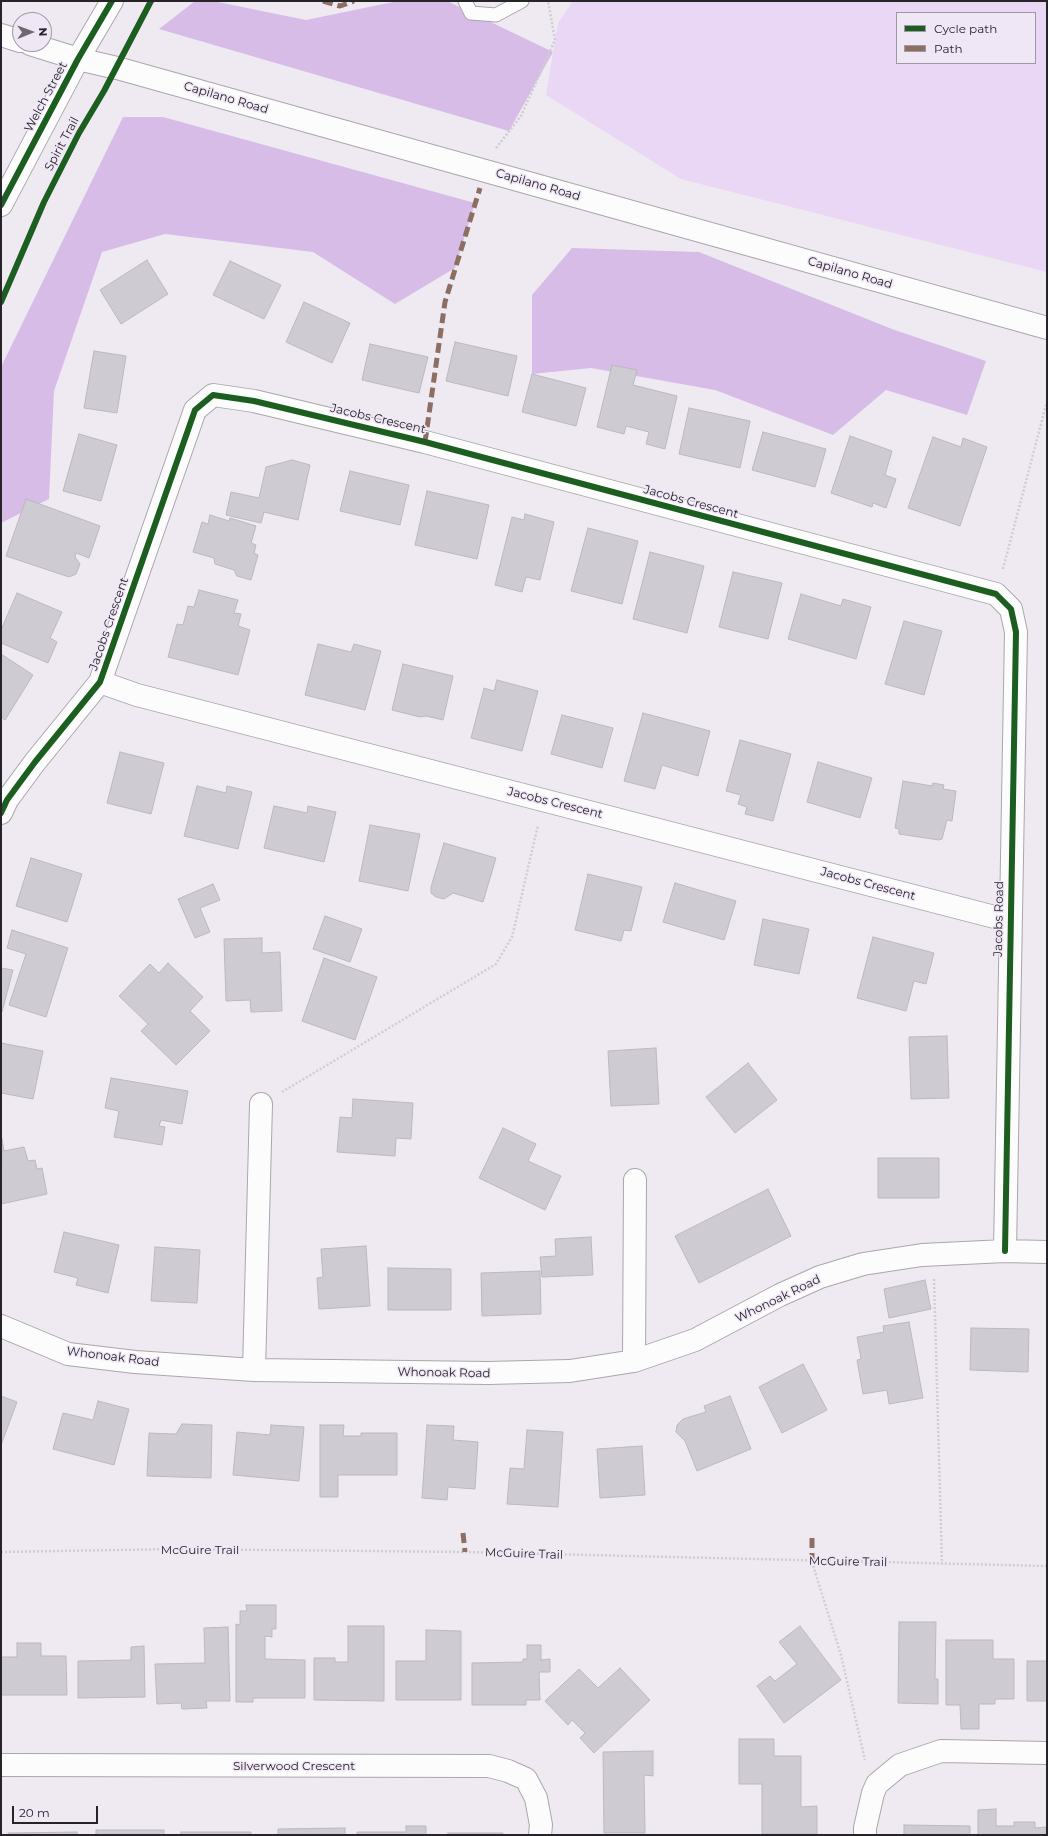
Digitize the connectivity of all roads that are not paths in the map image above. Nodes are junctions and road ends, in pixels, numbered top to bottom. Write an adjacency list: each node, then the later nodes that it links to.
1 (112, 1): 7 (street, Welch Street)
2 (466, 1): 3 (lane)
3 (522, 1)
4 (1, 35): 5 (street)
5 (12, 38)
6 (52, 51): 7 (street, Capilano Road)
7 (78, 59): 8 (street, Welch Street); 9 (street, Capilano Road)
8 (1, 205)
9 (1047, 328)
10 (996, 594): 11 (street, Jacobs Crescent); 13 (street, Jacobs Road)
11 (100, 682): 12 (street, Jacobs Crescent); 13 (street, Jacobs Crescent)
12 (1, 813)
13 (1010, 921): 16 (street, Jacobs Road)
14 (261, 1104): 20 (street)
15 (636, 1180): 19 (street)
16 (1005, 1252): 17 (street, Whonoak Road); 19 (street, Whonoak Road)
17 (1047, 1252)
18 (1, 1326): 20 (street, Whonoak Road)
19 (634, 1360): 20 (street, Whonoak Road)
20 (254, 1370)
21 (1047, 1753): 24 (street)
22 (1, 1765): 23 (street, Silverwood Crescent)
23 (540, 1835)
24 (865, 1835)

